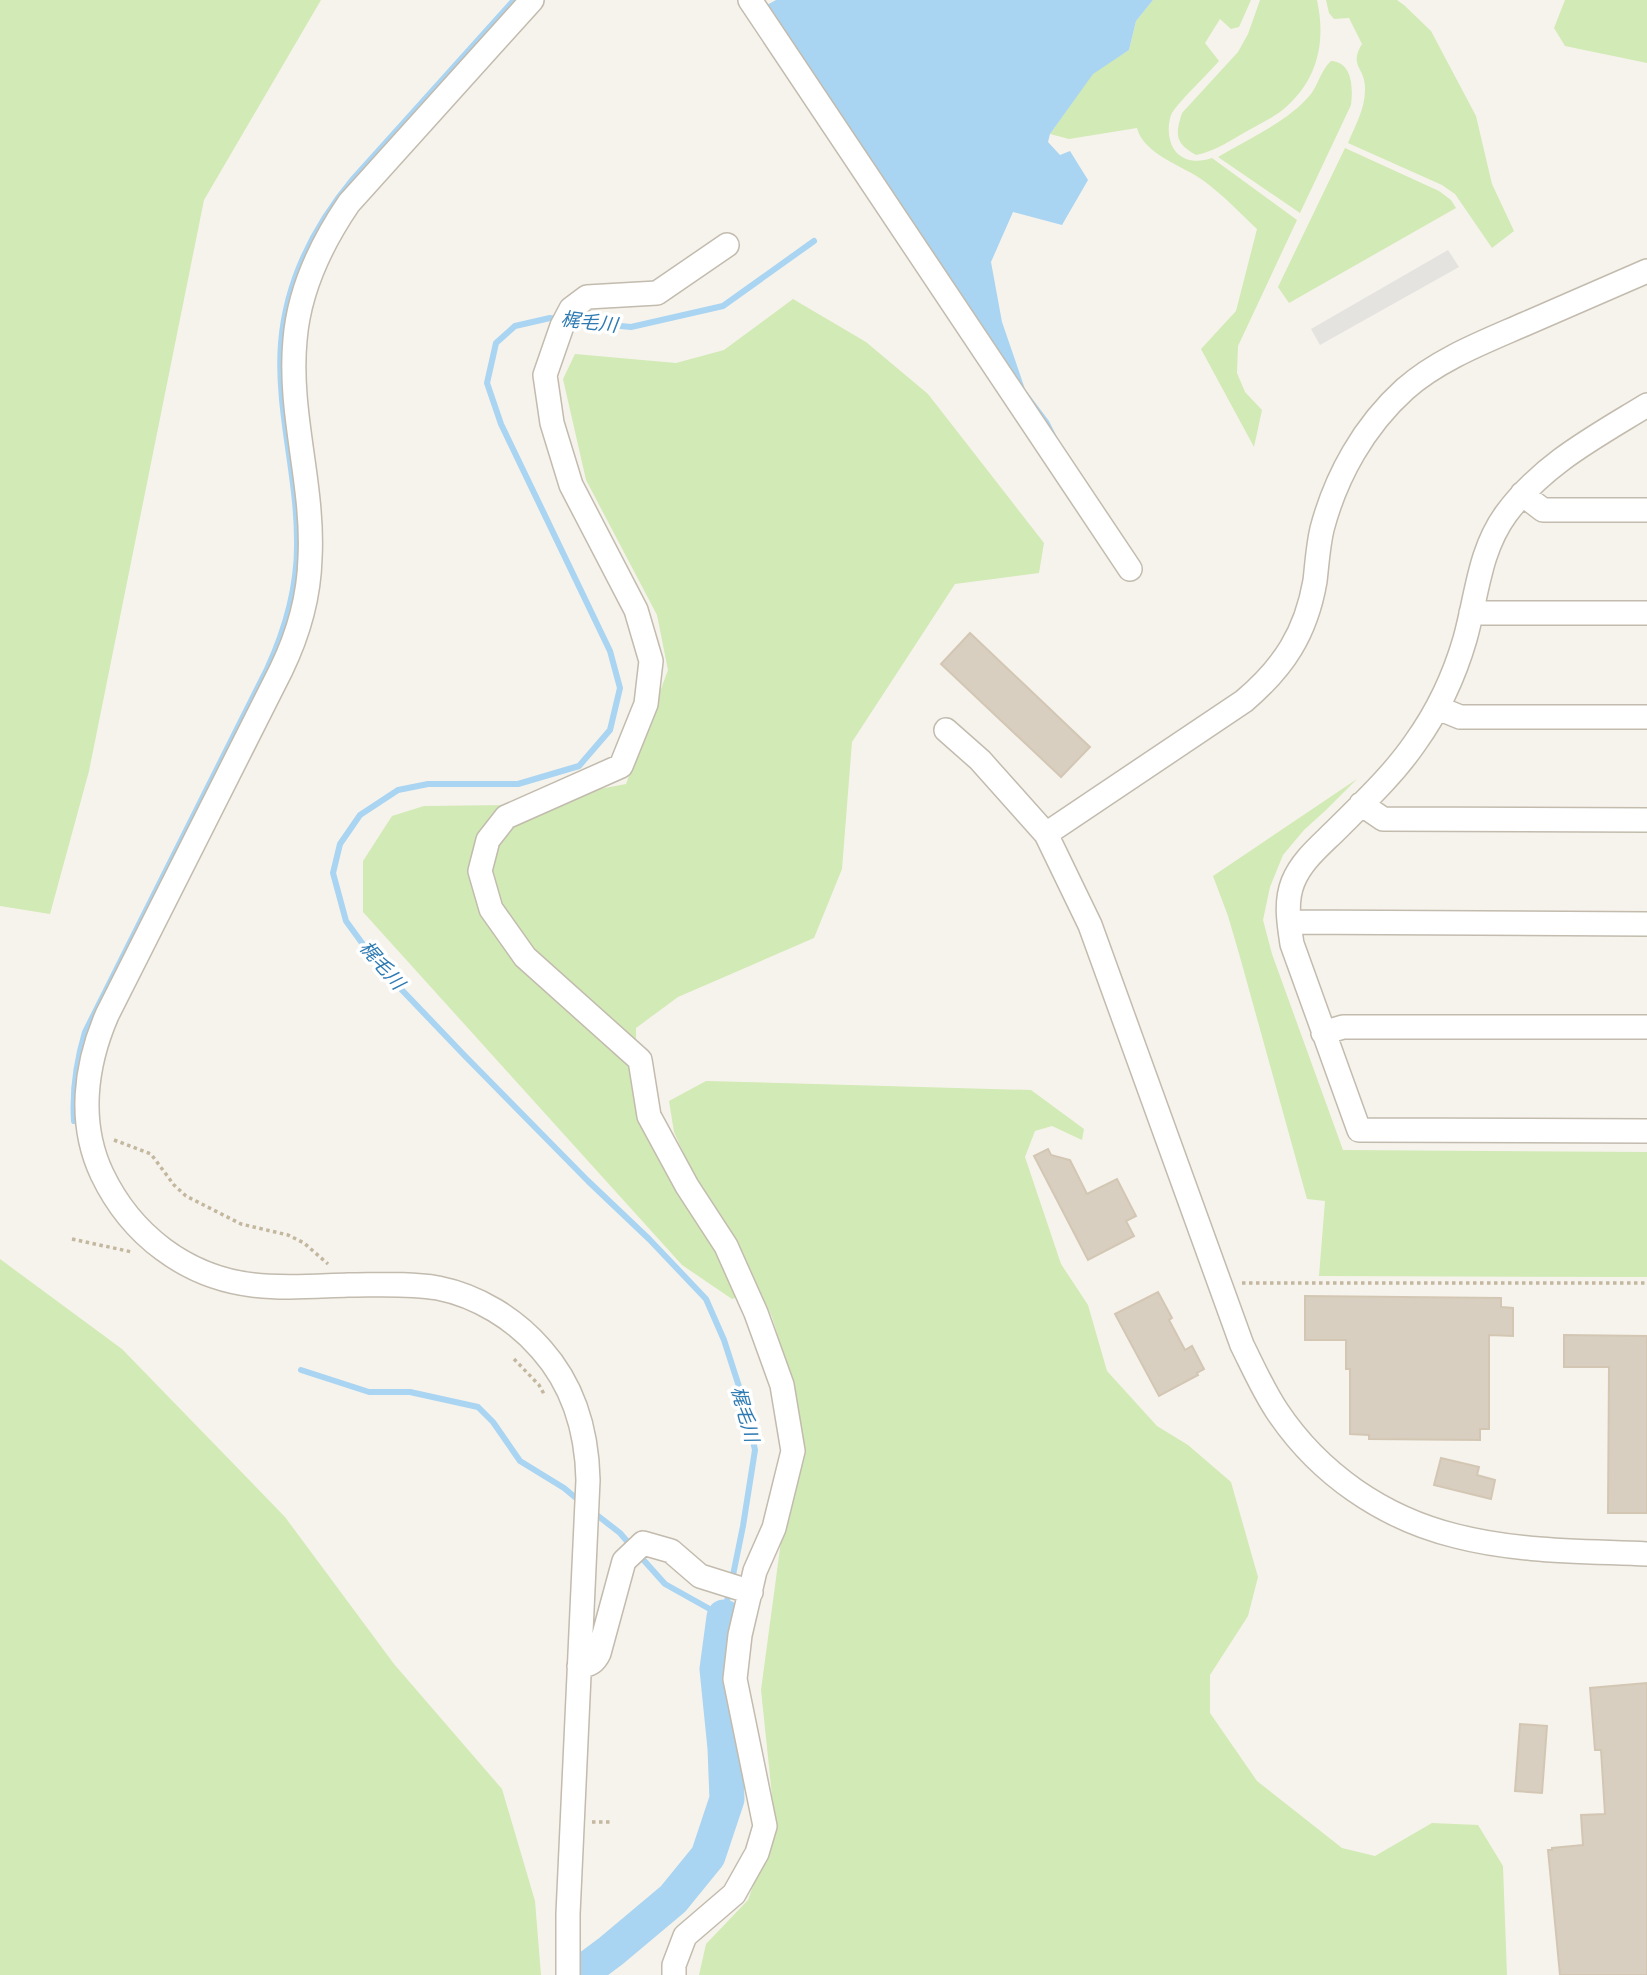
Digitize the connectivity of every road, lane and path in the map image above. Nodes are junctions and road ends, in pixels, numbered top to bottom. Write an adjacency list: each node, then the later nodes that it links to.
1 (532, 0): 22 (street)
2 (750, 0): 8 (street)
3 (727, 245): 29 (street)
4 (1647, 271): 16 (street)
5 (1647, 405): 6 (street)
6 (1522, 494): 7 (street); 9 (street)
7 (1647, 510)
8 (1130, 569)
9 (1471, 613): 10 (street); 11 (street)
10 (1647, 613)
11 (1438, 708): 12 (street); 14 (street)
12 (1647, 717)
13 (946, 730): 16 (street)
14 (1361, 804): 15 (street); 17 (street)
15 (1647, 820)
16 (1046, 834): 28 (street)
17 (1289, 922): 18 (street); 20 (street)
18 (1647, 923)
19 (1647, 1027): 20 (street)
20 (1323, 1033): 21 (street)
21 (1647, 1131)
22 (90, 1132): 24 (street); 27 (path)
23 (72, 1239): 24 (path)
24 (161, 1248): 27 (street)
25 (1240, 1283): 26 (path)
26 (1647, 1283)
27 (349, 1285): 30 (street)
28 (1647, 1554)
29 (737, 1587): 30 (street); 32 (street)
30 (579, 1666): 31 (street)
31 (568, 1975)
32 (674, 1975)

